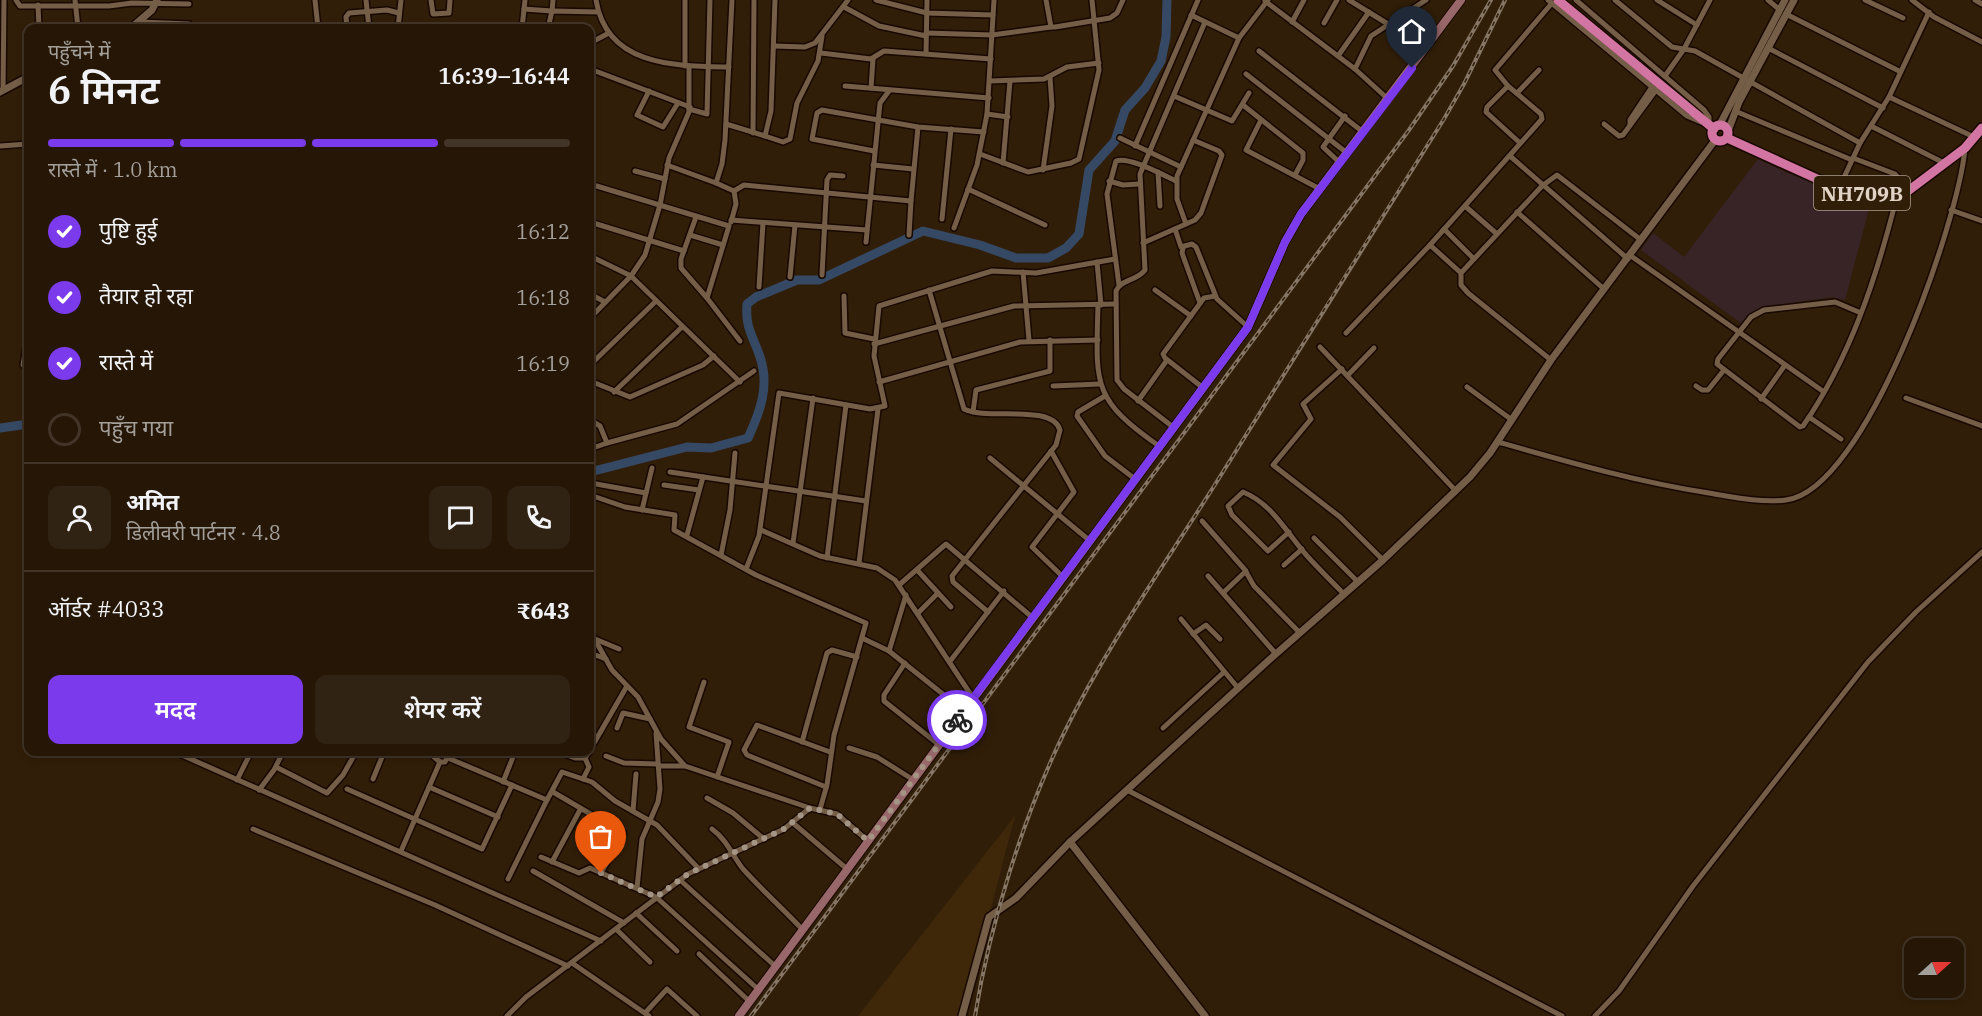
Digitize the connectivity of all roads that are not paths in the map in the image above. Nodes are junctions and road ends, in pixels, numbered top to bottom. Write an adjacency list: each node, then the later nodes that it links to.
1 (4, 0): 115 (street)
2 (16, 0): 46 (street)
3 (315, 0): 70 (street)
4 (366, 0): 51 (street)
5 (401, 0): 56 (street)
6 (430, 0): 7 (street)
7 (450, 0)
8 (525, 0): 49 (street)
9 (553, 0): 50 (street)
10 (596, 0): 52 (street)
11 (685, 0): 96 (street)
12 (710, 0): 97 (street)
13 (732, 0): 98 (street)
14 (754, 0): 143 (street)
15 (775, 0): 86 (street)
16 (848, 0): 47 (street)
17 (876, 0): 57 (street)
18 (927, 0): 57 (street)
19 (994, 0): 58 (street)
20 (1046, 0): 78 (street)
21 (1092, 0): 62 (street)
22 (1123, 0): 62 (street)
23 (1198, 0): 59 (street)
24 (1305, 0): 64 (street)
25 (1337, 0): 65 (street)
26 (1349, 0): 48 (street)
27 (1364, 0): 48 (street)
28 (1426, 0): 76 (street)
29 (1461, 0): 122 (main road)
30 (1576, 0): 104 (street)
31 (1615, 0): 88 (street)
32 (1657, 0): 77 (street)
33 (1710, 0): 77 (street)
34 (1768, 0): 54 (street)
35 (1785, 0): 54 (street)
36 (1794, 0): 54 (street)
37 (1865, 0): 60 (street)
38 (1912, 0): 55 (street)
39 (1975, 0): 44 (street)
40 (1266, 1): 64 (street); 83 (street)
41 (1552, 1): 111 (street); 113 (street); 138 (highway, NH709B)
42 (75, 2): 43 (street); 46 (street); 67 (street)
43 (157, 2): 45 (street); 61 (street)
44 (1982, 3)
45 (189, 4)
46 (38, 5): 66 (street)
47 (844, 6): 80 (street); 82 (street)
48 (1359, 7): 53 (street)
49 (524, 9): 50 (street); 74 (street)
50 (552, 11): 52 (street); 75 (street)
51 (369, 12): 56 (street); 71 (street); 72 (street)
52 (598, 12): 79 (street)
53 (1369, 12): 76 (street); 92 (street)
54 (1783, 12): 87 (street); 102 (street); 107 (street)
55 (1929, 12): 85 (street); 102 (street)
56 (399, 13): 73 (street)
57 (927, 13): 58 (street); 80 (street)
58 (993, 15): 81 (street)
59 (1191, 15): 63 (street); 154 (street)
60 (1903, 18)
61 (140, 22): 68 (street); 69 (street)
62 (1094, 22): 78 (street); 95 (street)
63 (1205, 22): 83 (street); 119 (street)
64 (1292, 22): 92 (street)
65 (1324, 23)
66 (39, 24)
67 (78, 24)
68 (137, 24)
69 (189, 24)
70 (318, 24)
71 (347, 24)
72 (369, 24)
73 (398, 24)
74 (522, 24)
75 (549, 24)
76 (1388, 24): 99 (street)
77 (1696, 25): 88 (street)
78 (1051, 27): 81 (street)
79 (609, 33): 84 (street); 96 (street)
80 (926, 34): 81 (street); 91 (street)
81 (992, 35): 94 (street)
82 (822, 36): 86 (street); 90 (street)
83 (1239, 38): 127 (street)
84 (594, 41)
85 (1982, 42)
86 (774, 46): 144 (street)
87 (1768, 48): 107 (street); 126 (street)
88 (1684, 49): 104 (street); 107 (street)
89 (1259, 51): 131 (street)
90 (821, 53): 93 (street); 144 (street)
91 (926, 54): 93 (street); 94 (street)
92 (1338, 56): 99 (street)
93 (873, 59): 112 (street)
94 (991, 59): 108 (street)
95 (1099, 63): 105 (street); 170 (street)
96 (687, 66): 97 (street); 125 (street)
97 (707, 66): 98 (street); 125 (street)
98 (729, 67): 134 (street)
99 (1355, 69): 122 (street)
100 (1539, 70): 118 (street)
101 (594, 71): 116 (street)
102 (1899, 71): 120 (street)
103 (1246, 74): 147 (street)
104 (1665, 76): 138 (street)
105 (1050, 77): 109 (street); 170 (street)
106 (24, 79): 115 (street)
107 (1748, 80): 128 (street); 138 (street); 151 (street)
108 (990, 81): 109 (street); 121 (street)
109 (1010, 81): 130 (street)
110 (845, 86): 112 (street)
111 (1509, 86): 118 (street); 150 (street)
112 (871, 88): 114 (street)
113 (1654, 88): 135 (street); 138 (street)
114 (889, 90): 121 (street); 133 (street)
115 (1, 92)
116 (649, 92): 123 (street); 123 (street)
117 (1249, 93): 124 (street)
118 (1517, 93): 150 (street)
119 (1174, 96): 127 (street); 157 (street)
120 (1889, 97): 126 (street); 145 (street)
121 (989, 98): 129 (street)
122 (1388, 99): 142 (main road)
123 (678, 103): 125 (street)
124 (1243, 105): 127 (street); 132 (street)
125 (689, 108): 165 (street)
126 (1882, 108): 136 (street)
127 (1207, 110): 149 (street)
128 (1735, 111): 138 (street); 161 (street)
129 (987, 114): 130 (street); 141 (street)
130 (1008, 117): 162 (street)
131 (1345, 117): 142 (street); 147 (street)
132 (1261, 120): 173 (street); 173 (street)
133 (877, 121): 137 (street); 156 (street); 156 (street)
134 (726, 124): 143 (street); 178 (street)
135 (1604, 124)
136 (1871, 126): 151 (street); 164 (street)
137 (918, 127): 140 (street); 169 (street)
138 (1717, 128): 148 (highway); 182 (highway, NH709B)
139 (1982, 128): 145 (highway, NH709B)
140 (951, 129): 141 (street); 197 (street)
141 (984, 132): 159 (street)
142 (1363, 132): 158 (main road)
143 (753, 133): 144 (street)
144 (765, 136)
145 (1974, 137): 155 (highway, NH709B)
146 (1120, 138): 154 (street)
147 (1330, 138): 158 (street); 163 (street)
148 (1716, 139): 214 (street)
149 (1193, 140): 168 (street); 202 (street)
150 (1520, 143): 160 (street)
151 (1860, 143): 161 (street)
152 (24, 144): 153 (street)
153 (0, 146)
154 (1135, 146): 157 (street)
155 (1965, 148): 164 (highway, NH709B); 194 (street)
156 (874, 151): 166 (street)
157 (1149, 153): 167 (street); 168 (street)
158 (1347, 153): 163 (main road)
159 (980, 154): 162 (street); 183 (street)
160 (1510, 156): 181 (street); 193 (street)
161 (1852, 159): 182 (street); 186 (street)
162 (1002, 163): 170 (street)
163 (1340, 163): 184 (main road)
164 (1945, 164): 186 (highway, NH709B)
165 (667, 165): 175 (street); 178 (street)
166 (873, 165): 169 (street); 188 (street)
167 (1143, 166): 172 (street); 176 (street); 179 (street)
168 (1181, 167): 177 (street)
169 (913, 169): 190 (street)
170 (1043, 170)
171 (635, 171): 175 (street)
172 (1158, 172): 177 (street); 192 (street)
173 (1295, 175): 184 (street)
174 (843, 176): 187 (street)
175 (665, 179): 191 (street)
176 (1108, 181): 179 (street); 223 (street)
177 (1176, 181): 202 (street)
178 (716, 183): 185 (street)
179 (1139, 184): 216 (street)
180 (594, 185): 191 (street)
181 (1542, 186): 195 (street); 214 (street); 221 (street)
182 (1840, 187): 189 (highway, NH709B)
183 (968, 189): 204 (street); 206 (street)
184 (1320, 189): 251 (main road)
185 (734, 192): 187 (street); 200 (street)
186 (1909, 192): 189 (highway, NH709B)
187 (828, 194): 188 (street); 205 (street)
188 (870, 197): 190 (street); 209 (street)
189 (1896, 200): 246 (street)
190 (911, 201): 212 (street)
191 (660, 205): 196 (street); 213 (street)
192 (1160, 206)
193 (1465, 206): 208 (street); 210 (street)
194 (1952, 210): 198 (street); 295 (street)
195 (1517, 212): 210 (street); 235 (street)
196 (696, 217): 200 (street); 211 (street)
197 (942, 219)
198 (1982, 221)
199 (594, 223): 213 (street)
200 (730, 223): 201 (street); 217 (street)
201 (763, 223): 203 (street); 232 (street)
202 (1186, 224): 207 (street)
203 (795, 225): 205 (street); 230 (street)
204 (1045, 225)
205 (826, 228): 209 (street); 228 (street)
206 (954, 228)
207 (1175, 228): 216 (street); 219 (street)
208 (1444, 229): 218 (street); 224 (street)
209 (867, 230): 215 (street)
210 (1497, 234): 224 (street)
211 (690, 235): 217 (street); 220 (street)
212 (909, 235)
213 (651, 240): 220 (street); 229 (street)
214 (1641, 240): 221 (street)
215 (866, 242)
216 (1143, 243): 231 (street)
217 (723, 245): 239 (street)
218 (1430, 245): 227 (street); 253 (street)
219 (1183, 248): 238 (street); 242 (street)
220 (684, 250): 239 (street)
221 (1629, 257): 235 (street); 252 (street)
222 (594, 258): 229 (street)
223 (1115, 259): 225 (street); 231 (street)
224 (1474, 259): 227 (street)
225 (1097, 262): 226 (street); 245 (street)
226 (1023, 272): 233 (street); 244 (street)
227 (1461, 273): 263 (street)
228 (822, 274)
229 (632, 276): 240 (street); 241 (street)
230 (789, 277)
231 (1119, 285): 243 (street)
232 (759, 287)
233 (929, 290): 249 (street); 258 (street)
234 (1155, 290): 248 (street)
235 (1604, 290): 263 (street)
236 (594, 296): 241 (street)
237 (844, 296): 258 (street)
238 (1215, 296): 242 (street); 251 (street)
239 (707, 298): 257 (street)
240 (656, 301): 250 (street); 264 (street)
241 (605, 302): 247 (street)
242 (1200, 303): 248 (street)
243 (1116, 304): 245 (street); 285 (street)
244 (1026, 305): 245 (street); 249 (street); 254 (street)
245 (1100, 305): 256 (street)
246 (1862, 313): 252 (street); 280 (street)
247 (594, 314)
248 (1191, 316): 262 (street)
249 (939, 326): 258 (street); 265 (street)
250 (682, 327): 261 (street); 279 (street)
251 (1248, 327): 277 (main road)
252 (1739, 332): 266 (street); 268 (street)
253 (1346, 333)
254 (1029, 340): 255 (street); 265 (street)
255 (1050, 340): 256 (street); 288 (street)
256 (1098, 340): 274 (street)
257 (740, 341)
258 (874, 342): 272 (street)
259 (1320, 347): 267 (street)
260 (1374, 348): 270 (street)
261 (714, 356): 271 (street); 279 (street)
262 (1167, 360): 277 (street); 285 (street)
263 (1551, 360): 290 (street)
264 (594, 362)
265 (949, 362): 272 (street); 288 (street)
266 (1785, 365): 280 (street); 284 (street)
267 (1342, 369): 270 (street); 332 (street)
268 (1724, 370): 276 (street); 284 (street)
269 (754, 371): 271 (street)
270 (1348, 375): 312 (street)
271 (740, 382): 296 (street)
272 (879, 382): 287 (street)
273 (594, 383): 279 (street)
274 (1100, 384): 275 (street); 281 (street)
275 (1053, 386)
276 (1696, 386)
277 (1202, 387): 293 (main road)
278 (1467, 387): 290 (street)
279 (614, 392)
280 (1824, 392): 289 (street)
281 (1105, 396): 297 (street); 305 (street)
282 (813, 398): 286 (street); 310 (street); 313 (street)
283 (1906, 398): 292 (street)
284 (1761, 399): 289 (street)
285 (1138, 400): 293 (street)
286 (846, 405): 287 (street); 315 (street)
287 (878, 409): 317 (street)
288 (973, 412): 299 (street)
289 (1809, 417): 294 (street)
290 (1512, 420): 295 (street)
291 (594, 422): 296 (street)
292 (1982, 426)
293 (1173, 427): 297 (main road)
294 (1841, 439)
295 (1498, 442): 312 (street)
296 (607, 443): 298 (street)
297 (1159, 446): 305 (main road)
298 (594, 447)
299 (1051, 451): 309 (street); 319 (street)
300 (735, 453): 306 (street)
301 (990, 458): 309 (street)
302 (652, 468): 314 (street)
303 (670, 472): 304 (street)
304 (703, 477): 306 (street); 311 (street)
305 (1135, 479): 325 (main road)
306 (731, 482): 310 (street); 329 (street)
307 (596, 484): 314 (street)
308 (664, 485): 311 (street)
309 (1023, 485): 319 (street); 331 (street)
310 (766, 487): 313 (street); 321 (street)
311 (699, 490): 323 (street)
312 (1455, 490): 332 (street)
313 (800, 492): 315 (street); 326 (street)
314 (646, 494): 318 (street)
315 (833, 496): 317 (street); 330 (street)
316 (594, 497): 318 (street)
317 (866, 501): 333 (street)
318 (642, 510): 323 (street)
319 (1059, 514): 325 (street); 338 (street)
320 (1202, 521): 337 (street)
321 (761, 530): 326 (street); 335 (street)
322 (1289, 532): 322 (street); 327 (street)
323 (687, 535): 329 (street)
324 (1314, 538): 340 (street)
325 (1089, 540): 338 (main road)
326 (793, 543): 330 (street)
327 (1302, 549): 334 (street); 346 (street)
328 (1982, 552): 456 (street)
329 (721, 555): 335 (street)
330 (826, 558): 333 (street)
331 (965, 559): 336 (street); 342 (street); 348 (street)
332 (1383, 560): 340 (street)
333 (859, 563): 341 (street)
334 (1284, 565)
335 (746, 569): 355 (street)
336 (918, 571): 341 (street); 343 (street)
337 (1246, 572): 344 (street); 352 (street)
338 (1062, 576): 350 (main road)
339 (1208, 576): 344 (street)
340 (1358, 582): 346 (street)
341 (899, 585): 345 (street)
342 (1004, 591): 348 (street); 350 (street)
343 (938, 593): 347 (street); 349 (street)
344 (1223, 593): 360 (street)
345 (906, 594): 349 (street); 358 (street)
346 (1344, 594): 352 (street)
347 (951, 607)
348 (988, 612): 363 (street)
349 (918, 613): 363 (street)
350 (1033, 618): 369 (main road)
351 (1181, 619): 353 (street)
352 (1300, 633): 360 (street)
353 (1193, 634): 356 (street); 365 (street)
354 (594, 638): 357 (street); 362 (street)
355 (862, 638): 358 (street); 361 (street)
356 (1220, 639)
357 (619, 649)
358 (890, 651): 364 (street)
359 (594, 654): 362 (street)
360 (1276, 654): 368 (street)
361 (857, 657): 376 (street); 379 (street)
362 (606, 659): 367 (street)
363 (951, 660): 369 (street)
364 (905, 663): 370 (street); 377 (street)
365 (1224, 672): 368 (street); 373 (street)
366 (704, 682): 397 (street)
367 (627, 686): 371 (street); 375 (street)
368 (1238, 688): 408 (street)
369 (973, 698): 370 (main road)
370 (964, 711): 377 (main road)
371 (650, 719): 372 (street); 374 (street)
372 (617, 728)
373 (1163, 728)
374 (656, 733): 393 (street); 394 (street)
375 (594, 742)
376 (802, 742): 379 (street); 405 (street)
377 (938, 744): 400 (main road)
378 (849, 748): 400 (street)
379 (830, 752): 405 (street)
380 (184, 756): 401 (street)
381 (250, 756): 401 (street)
382 (281, 756): 395 (street)
383 (354, 756): 395 (street)
384 (382, 756): 398 (street)
385 (434, 756): 392 (street)
386 (448, 756): 392 (street)
387 (453, 756): 402 (street)
388 (513, 756): 402 (street)
389 (570, 756): 391 (street)
390 (606, 756): 393 (street)
391 (585, 758): 399 (street)
392 (440, 762): 404 (street)
393 (659, 765): 394 (street); 418 (street)
394 (685, 766): 397 (street)
395 (276, 767): 407 (street)
396 (636, 774): 415 (street)
397 (717, 777): 412 (street)
398 (373, 779)
399 (583, 779): 409 (street); 415 (street)
400 (912, 779): 423 (main road)
401 (237, 780): 407 (street)
402 (503, 782): 403 (street)
403 (512, 785): 411 (street); 416 (street)
404 (429, 787): 416 (street); 417 (street)
405 (826, 788): 413 (street)
406 (347, 789): 417 (street)
407 (259, 790): 425 (street)
408 (1127, 790): 424 (street); 455 (street)
409 (553, 792): 411 (street); 414 (street)
410 (707, 798): 422 (street)
411 (547, 800): 433 (street)
412 (810, 808): 413 (street); 419 (street)
413 (820, 809): 423 (street)
414 (580, 810): 428 (street); 432 (street)
415 (633, 811): 418 (street)
416 (498, 817): 417 (street)
417 (415, 819): 425 (street)
418 (650, 821): 429 (street); 435 (street)
419 (793, 823): 422 (street); 430 (street)
420 (253, 829): 445 (street)
421 (712, 829): 426 (street)
422 (764, 839): 426 (street)
423 (868, 841): 430 (main road)
424 (1070, 842): 453 (street); 454 (street)
425 (401, 851): 441 (street)
426 (731, 855): 429 (street); 440 (street)
427 (541, 857): 428 (street)
428 (552, 862): 432 (street)
429 (699, 869): 434 (street)
430 (847, 869): 440 (main road)
431 (532, 871): 438 (street)
432 (601, 873): 435 (street)
433 (508, 879)
434 (680, 880): 436 (street); 446 (street)
435 (637, 888): 436 (street)
436 (656, 897): 437 (street); 447 (street)
437 (636, 913): 438 (street); 442 (street)
438 (624, 923): 439 (street)
439 (616, 929): 441 (street); 444 (street)
440 (802, 929): 446 (main road)
441 (601, 940): 445 (street)
442 (677, 951)
443 (699, 954): 448 (street)
444 (650, 962)
445 (570, 964): 449 (street); 450 (street)
446 (775, 966): 447 (main road)
447 (759, 990): 448 (main road)
448 (750, 1002): 452 (main road)
449 (647, 1014): 451 (street)
450 (507, 1016)
451 (697, 1016)
452 (739, 1016)
453 (962, 1016)
454 (1205, 1016)
455 (1562, 1016)
456 (1595, 1016)

